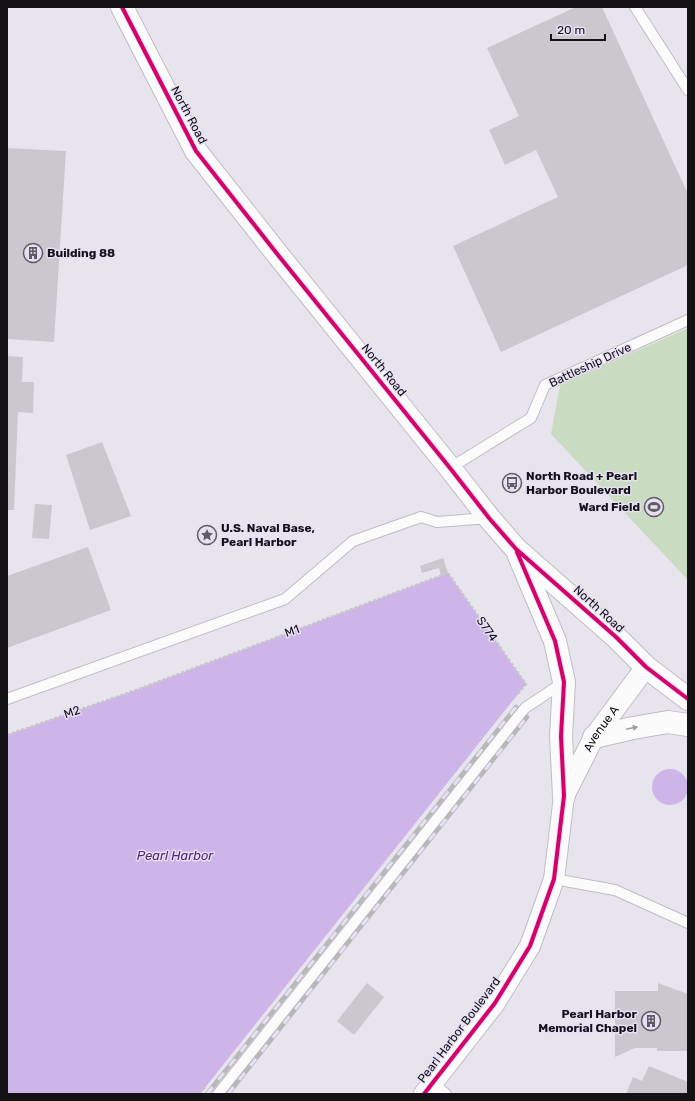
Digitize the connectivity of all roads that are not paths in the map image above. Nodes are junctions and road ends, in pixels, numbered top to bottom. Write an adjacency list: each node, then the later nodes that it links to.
1 (122, 7): 5 (street, North Road)
2 (635, 7): 3 (lane)
3 (688, 90)
4 (688, 320): 5 (lane, Battleship Drive)
5 (450, 468): 6 (street, North Road)
6 (489, 518): 7 (street, North Road); 10 (lane)
7 (516, 549): 8 (street, North Road); 9 (street)
8 (646, 667): 11 (street, North Road); 13 (street, Avenue A)
9 (564, 682): 14 (street); 18 (lane)
10 (7, 699)
11 (688, 699)
12 (688, 725): 13 (street, one-way to 12)
13 (594, 737): 14 (street, Avenue A)
14 (564, 796): 15 (street, Pearl Harbor Boulevard)
15 (554, 879): 16 (lane); 17 (street, Pearl Harbor Boulevard)
16 (688, 923)
17 (434, 1090)
18 (218, 1094)

